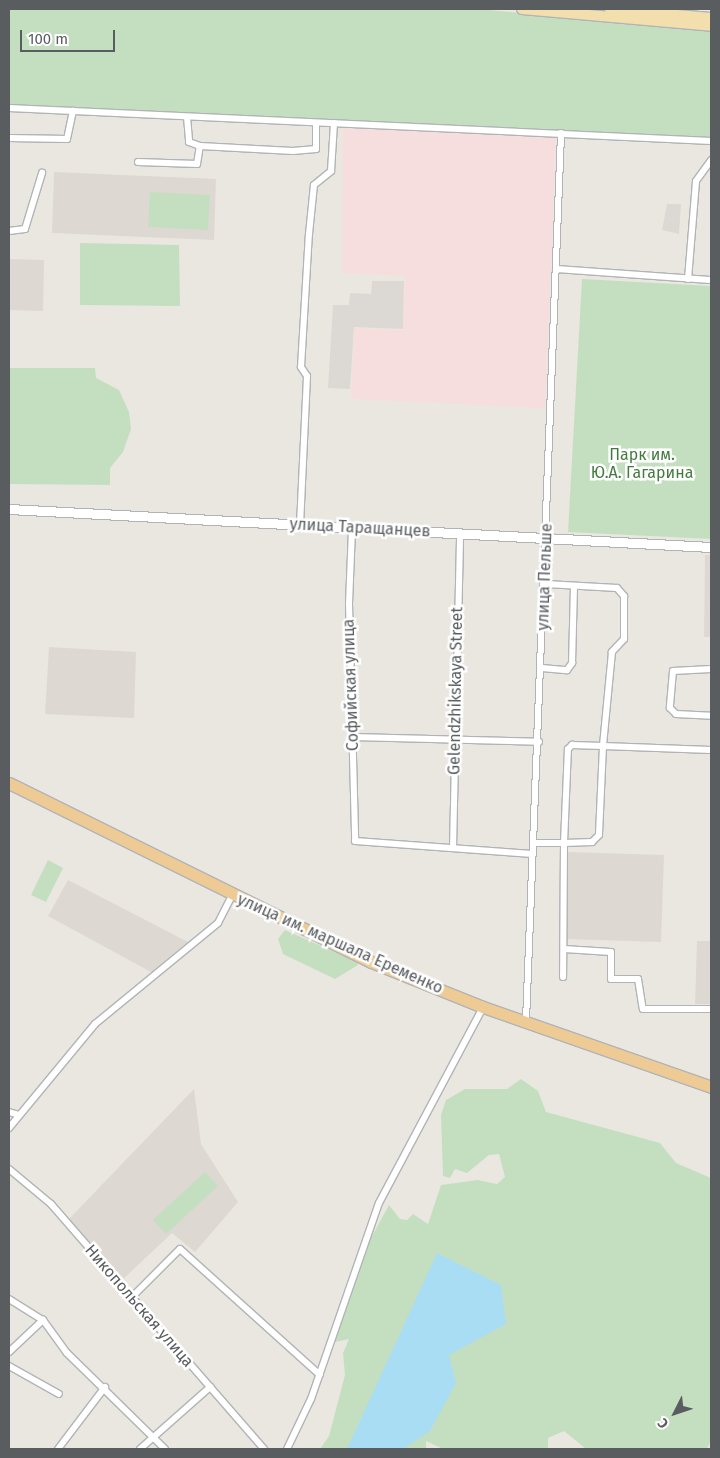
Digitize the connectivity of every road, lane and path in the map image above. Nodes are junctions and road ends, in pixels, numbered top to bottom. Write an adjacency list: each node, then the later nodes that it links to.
1 (522, 9): 4 (main road)
2 (610, 9): 3 (main road)
3 (711, 18)
4 (711, 26)
5 (9, 108): 6 (street)
6 (74, 111): 7 (street); 11 (street)
7 (187, 117): 8 (street); 13 (street)
8 (316, 123): 9 (street); 13 (street)
9 (334, 124): 10 (street); 22 (street)
10 (561, 132): 12 (street); 18 (street, улица Пельше)
11 (9, 138)
12 (711, 141)
13 (200, 146): 15 (street)
14 (711, 160): 19 (street)
15 (138, 162)
16 (42, 173): 17 (street)
17 (9, 231)
18 (556, 269): 19 (street); 25 (street, улица Пельше)
19 (688, 279): 20 (street)
20 (711, 280)
21 (9, 509): 22 (street, улица Таращанцев)
22 (300, 525): 23 (street, улица Таращанцев)
23 (352, 529): 24 (street, улица Таращанцев); 32 (street, Софийская улица)
24 (460, 534): 25 (street, улица Таращанцев); 33 (street, Gelendzhikskaya Street)
25 (547, 540): 26 (street, улица Таращанцев); 27 (street, улица Пельше)
26 (711, 547)
27 (546, 584): 28 (street); 29 (street, улица Пельше)
28 (574, 586): 29 (street); 35 (street)
29 (542, 668): 34 (street, улица Пельше)
30 (711, 669): 31 (street)
31 (711, 716)
32 (353, 737): 33 (street); 40 (street, Софийская улица)
33 (454, 739): 34 (street); 40 (street, Gelendzhikskaya Street)
34 (539, 742): 38 (street, улица Пельше)
35 (603, 746): 36 (street); 39 (street); 39 (street)
36 (711, 750)
37 (9, 783): 42 (highway, улица им. маршала Еременко)
38 (534, 843): 39 (street); 41 (street, улица Пельше)
39 (564, 843): 43 (street)
40 (453, 848): 41 (street)
41 (533, 854): 47 (street, улица Пельше)
42 (232, 895): 45 (highway, улица им. маршала Еременко); 50 (street)
43 (564, 949): 44 (street); 46 (street)
44 (563, 977)
45 (483, 1007): 47 (highway, улица им. маршала Еременко); 58 (street)
46 (711, 1009)
47 (526, 1021): 48 (highway, улица им. маршала Еременко)
48 (711, 1086)
49 (9, 1112): 50 (street)
50 (19, 1115): 51 (street)
51 (9, 1128)
52 (9, 1169): 53 (street, Никопольская улица)
53 (131, 1298): 58 (street); 60 (street, Никопольская улица)
54 (9, 1299): 55 (street)
55 (43, 1320): 56 (street); 59 (street)
56 (9, 1352)
57 (9, 1366): 61 (street)
58 (320, 1375): 67 (street)
59 (105, 1387): 62 (street); 63 (street)
60 (210, 1387): 62 (street); 66 (street, Никопольская улица)
61 (59, 1394)
62 (154, 1437): 64 (street); 65 (street)
63 (61, 1449)
64 (140, 1449)
65 (165, 1449)
66 (264, 1449)
67 (287, 1449)

